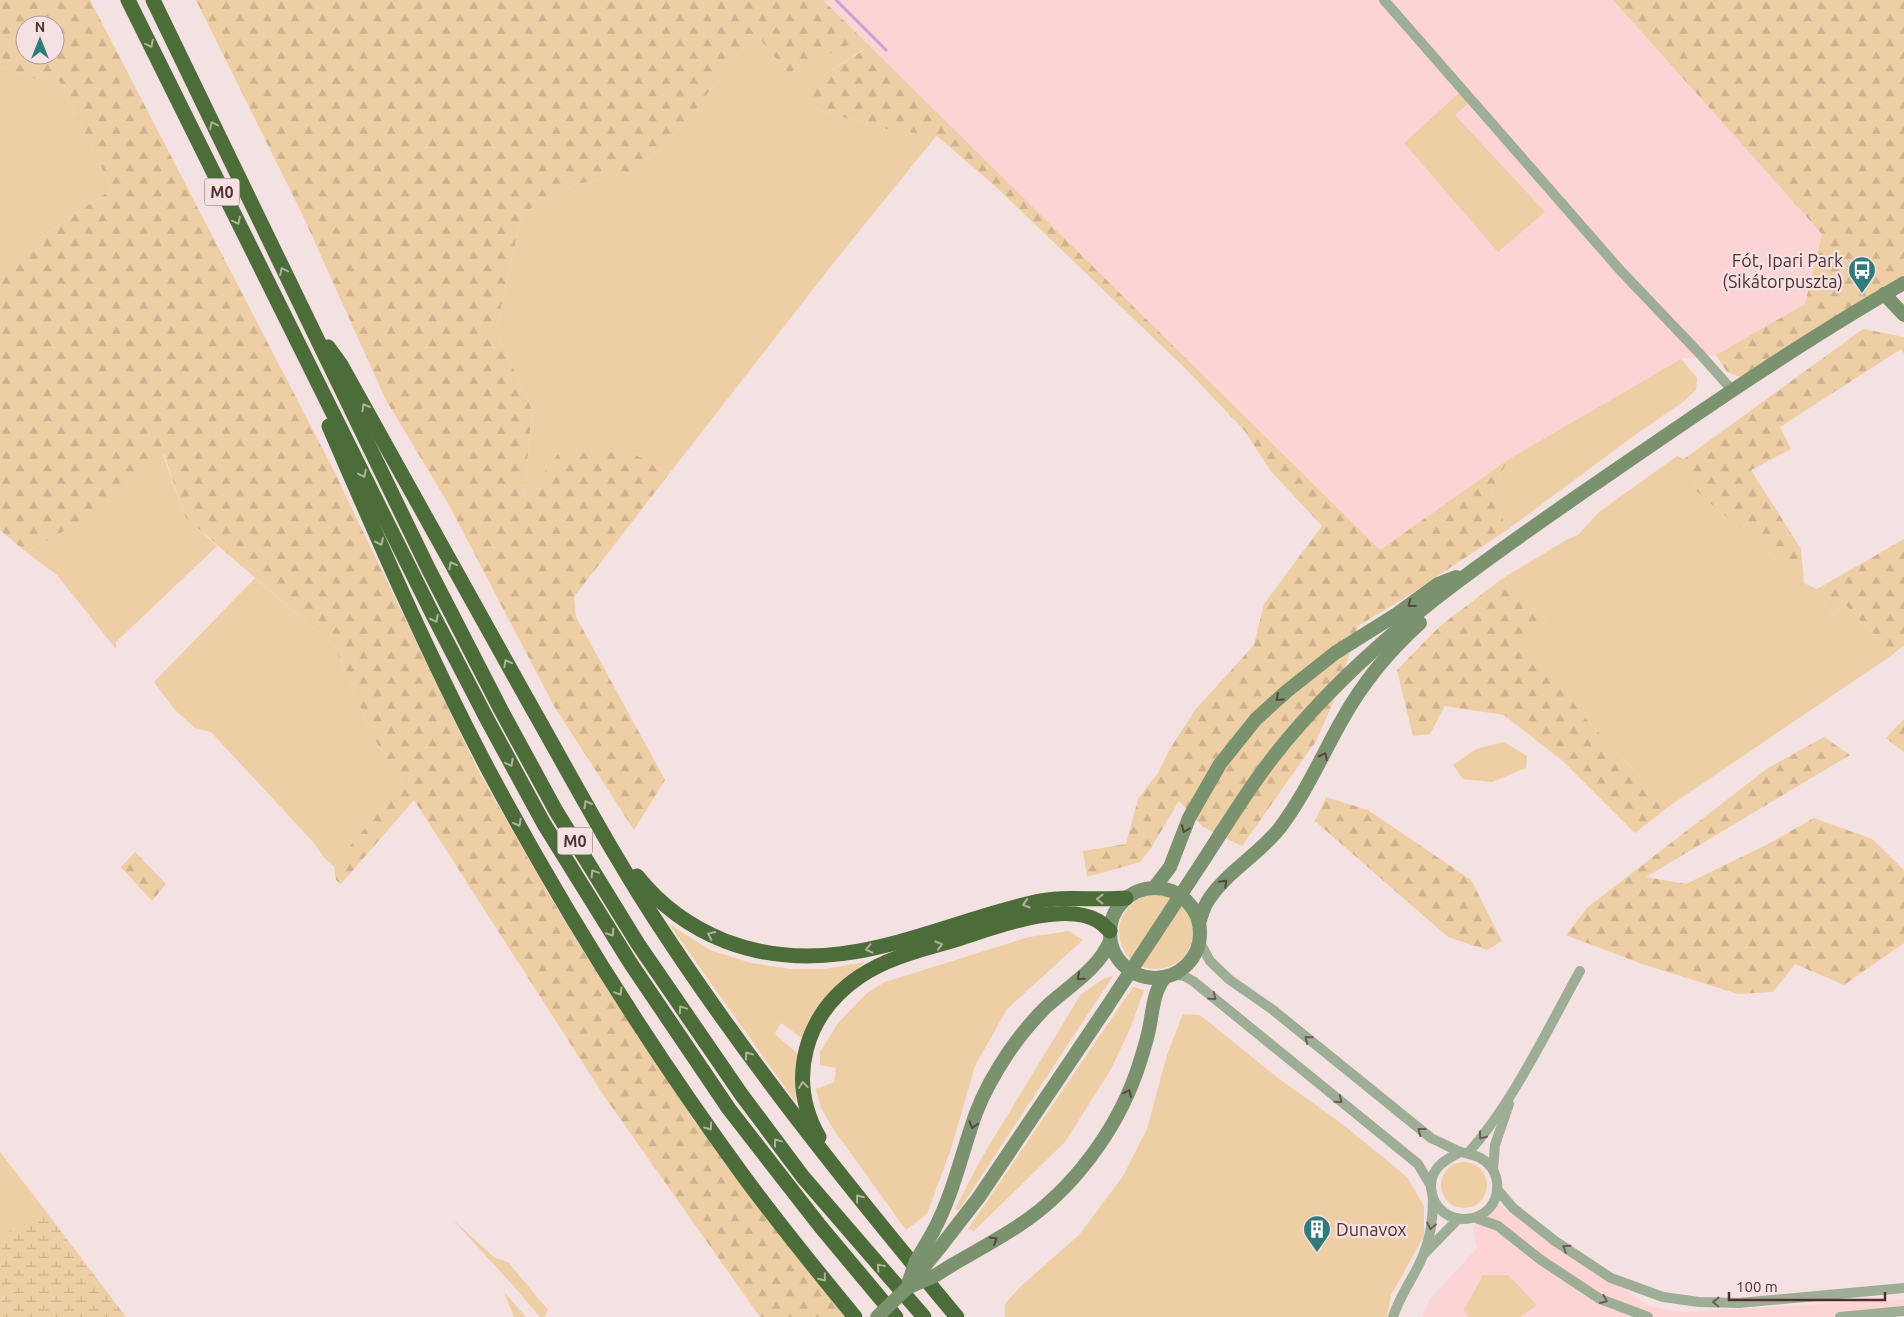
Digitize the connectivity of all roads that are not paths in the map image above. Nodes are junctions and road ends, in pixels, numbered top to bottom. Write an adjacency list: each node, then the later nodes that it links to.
1 (128, 0): 8 (highway, M0, one-way to 8)
2 (153, 0): 6 (highway, M0, one-way to 2)
3 (1384, 0): 9 (street)
4 (1904, 282): 5 (main road)
5 (1884, 294): 7 (main road); 9 (main road)
6 (304, 315): 11 (highway, one-way to 6); 35 (highway, M0, one-way to 6)
7 (1904, 315)
8 (318, 383): 32 (highway, one-way to 32); 34 (highway, M0, one-way to 34)
9 (1732, 390): 10 (main road)
10 (1469, 572): 12 (main road, one-way to 12); 14 (main road, one-way to 10); 30 (main road, bridge)
11 (612, 847): 13 (highway, one-way to 11); 21 (highway, one-way to 11)
12 (1154, 888): 13 (main road); 14 (main road)
13 (1126, 898): 15 (main road)
14 (1199, 923): 16 (main road)
15 (1110, 936): 18 (main road); 21 (highway, one-way to 15); 30 (main road, one-way to 30, bridge)
16 (1199, 941): 18 (main road); 20 (street, one-way to 16)
17 (1580, 972): 19 (street)
18 (1169, 976): 23 (street, one-way to 23); 30 (main road, one-way to 18, bridge)
19 (1514, 1089): 20 (street, one-way to 20); 22 (street)
20 (1464, 1153): 22 (street); 23 (street)
21 (831, 1163): 36 (highway, one-way to 21)
22 (1493, 1170): 24 (street)
23 (1431, 1186): 25 (street)
24 (1498, 1189): 26 (street); 29 (street, one-way to 24)
25 (1433, 1198): 27 (street); 28 (street, one-way to 28)
26 (1476, 1218): 27 (street); 38 (street, one-way to 38)
27 (1458, 1219): 28 (street)
28 (1424, 1253): 37 (street)
29 (1904, 1288)
30 (906, 1289): 33 (main road, bridge)
31 (1903, 1312): 39 (street)
32 (855, 1317)
33 (877, 1317)
34 (896, 1317)
35 (924, 1317)
36 (957, 1317)
37 (1393, 1317)
38 (1648, 1317)
39 (1840, 1317)

